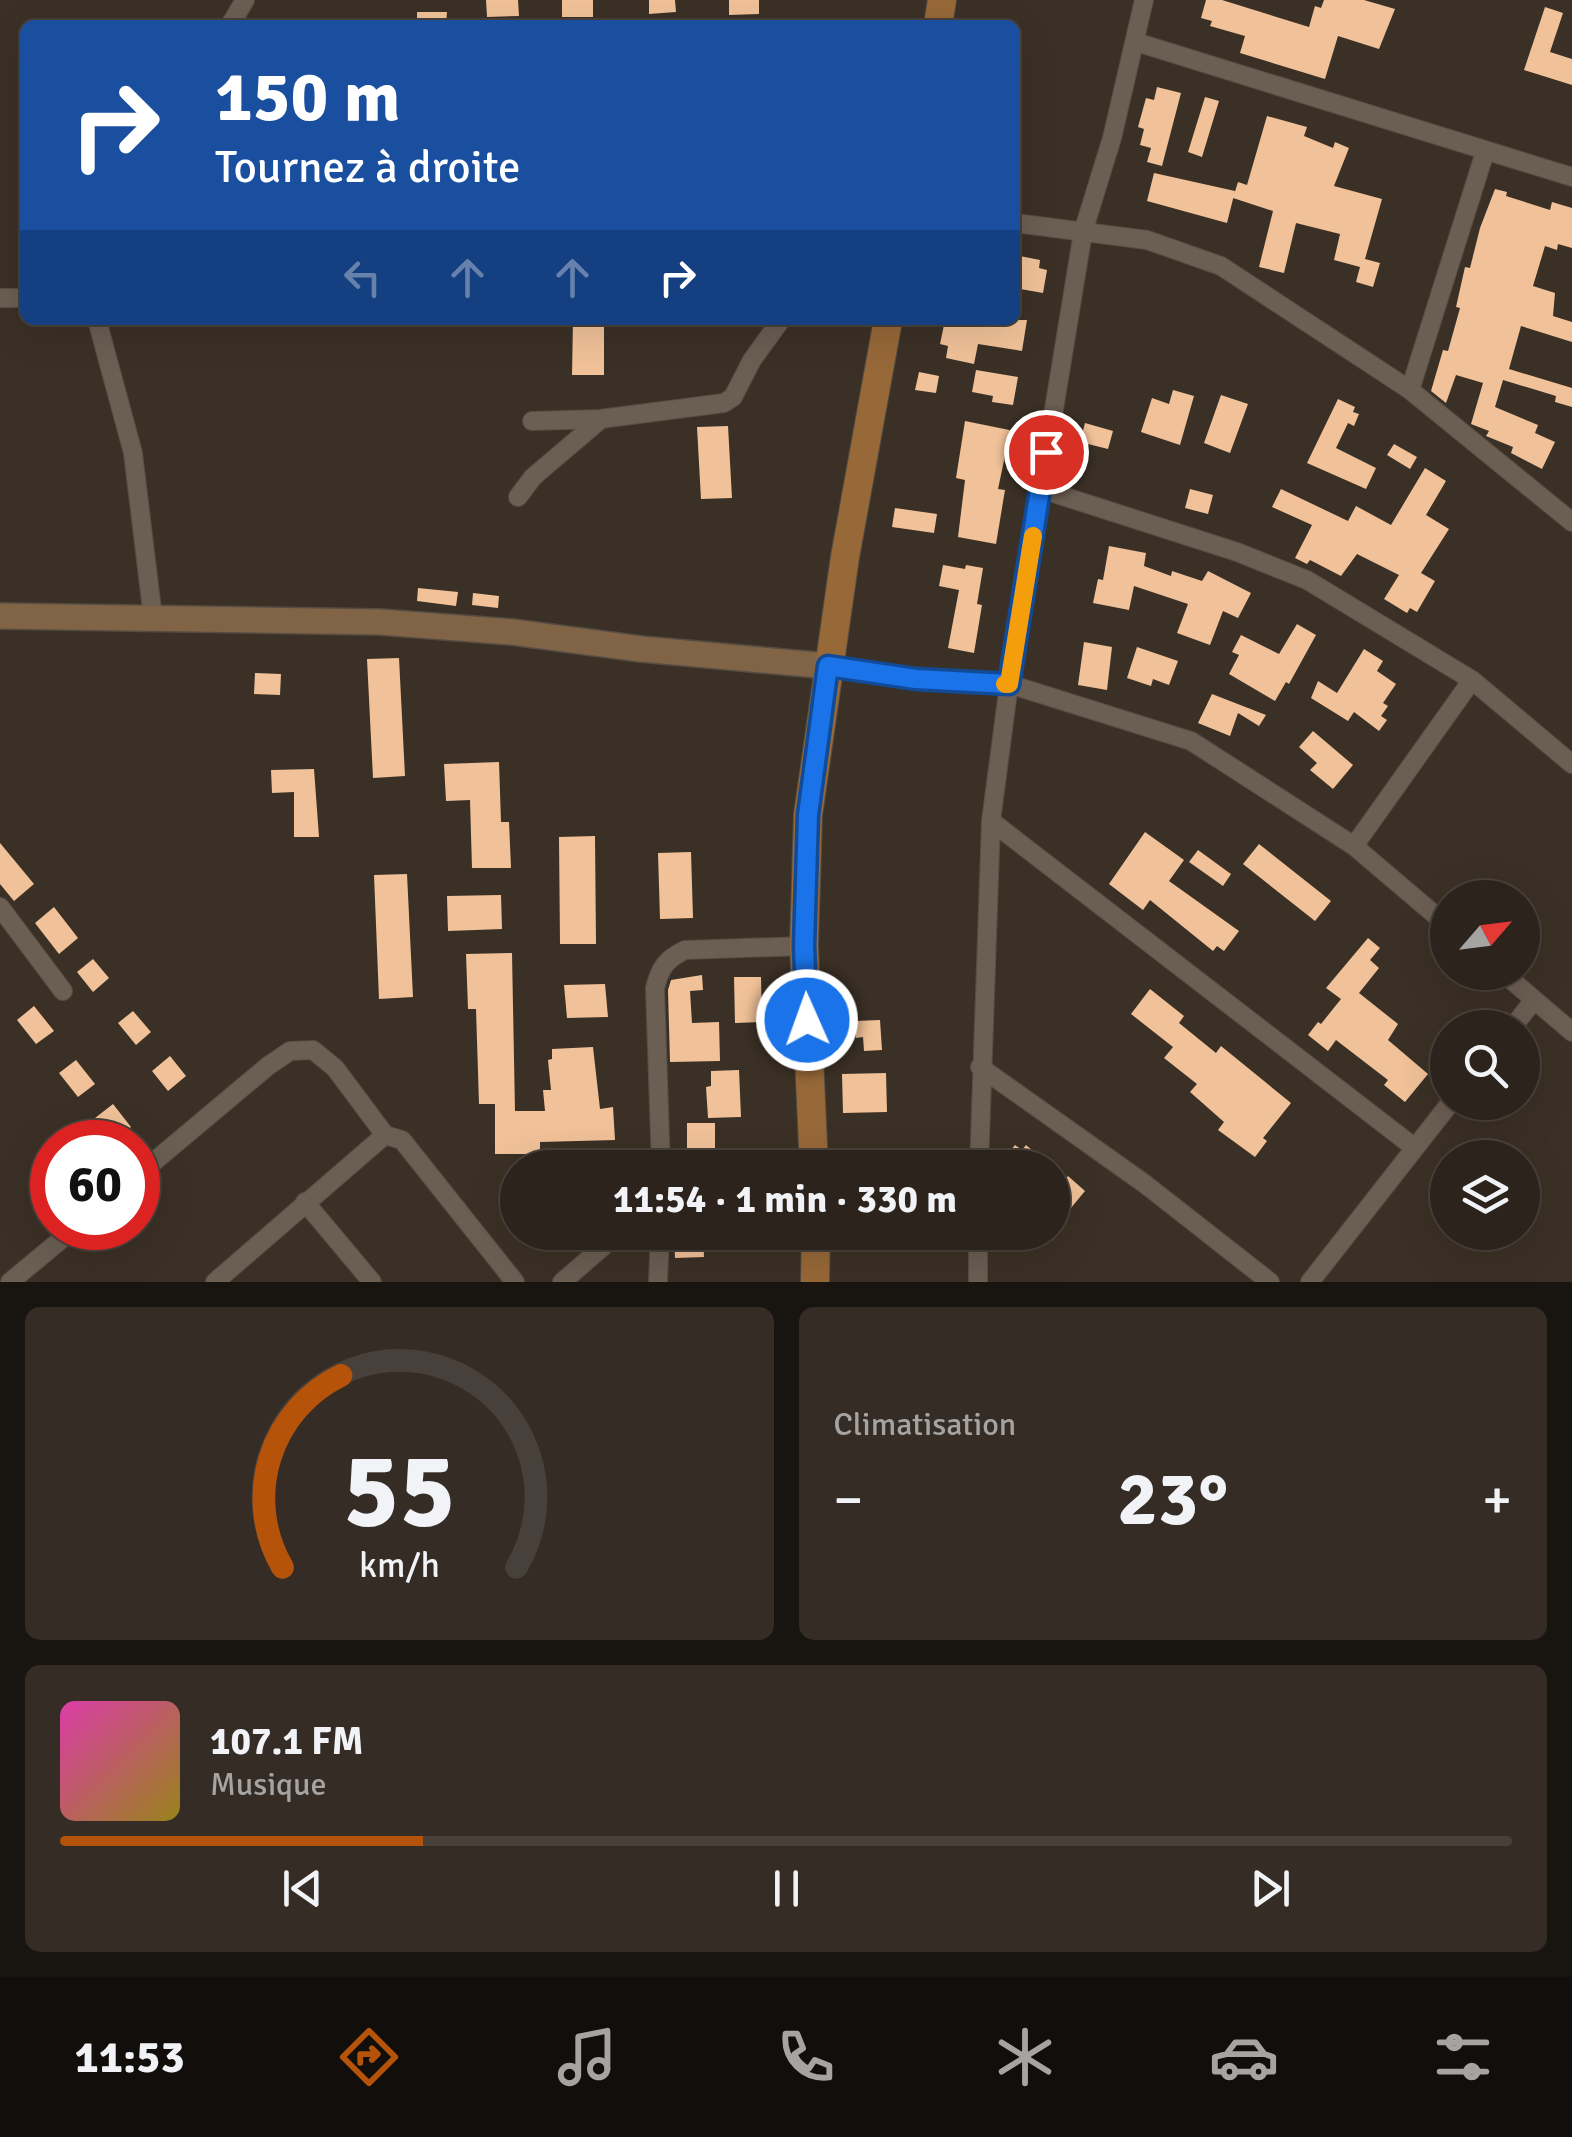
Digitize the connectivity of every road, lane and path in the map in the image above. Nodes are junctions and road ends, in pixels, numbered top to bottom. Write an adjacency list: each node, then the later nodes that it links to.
1 (1144, 0): 2 (street)
2 (1136, 42): 3 (street); 6 (street)
3 (1485, 152): 4 (street); 10 (street)
4 (1572, 177)
5 (1020, 225): 6 (street)
6 (1083, 232): 10 (street); 13 (street)
7 (99, 325): 17 (street)
8 (777, 325): 11 (street)
9 (887, 325): 18 (main road)
10 (1410, 390): 15 (street)
11 (600, 419): 12 (street); 14 (street)
12 (532, 421)
13 (1041, 489): 19 (street); 20 (street)
14 (518, 496)
15 (1572, 520)
16 (0, 616): 17 (street)
17 (153, 618): 18 (street)
18 (828, 666): 20 (street); 26 (main road)
19 (1472, 680): 21 (street); 23 (street)
20 (1009, 684): 22 (street); 23 (street)
21 (1572, 764)
22 (991, 821): 32 (street); 35 (street)
23 (1354, 846): 25 (street)
24 (0, 907): 28 (street)
25 (1430, 911)
26 (804, 946): 36 (street); 37 (main road)
27 (1523, 990): 29 (street)
28 (63, 991)
29 (1534, 1000): 30 (street); 31 (street)
30 (1526, 1010)
31 (1572, 1032)
32 (980, 1067): 38 (street); 54 (street)
33 (1438, 1120): 35 (street)
34 (386, 1134): 39 (street); 40 (street); 49 (street)
35 (1415, 1148): 55 (street)
36 (660, 1150)
37 (813, 1150)
38 (979, 1150)
39 (160, 1157)
40 (305, 1202): 47 (street); 48 (street)
41 (49, 1250): 46 (street)
42 (599, 1250): 50 (street)
43 (659, 1250): 51 (street)
44 (816, 1250): 52 (main road)
45 (978, 1250): 53 (street)
46 (10, 1282)
47 (215, 1282)
48 (372, 1282)
49 (516, 1282)
50 (562, 1282)
51 (658, 1282)
52 (815, 1282)
53 (978, 1282)
54 (1270, 1282)
55 (1310, 1282)

